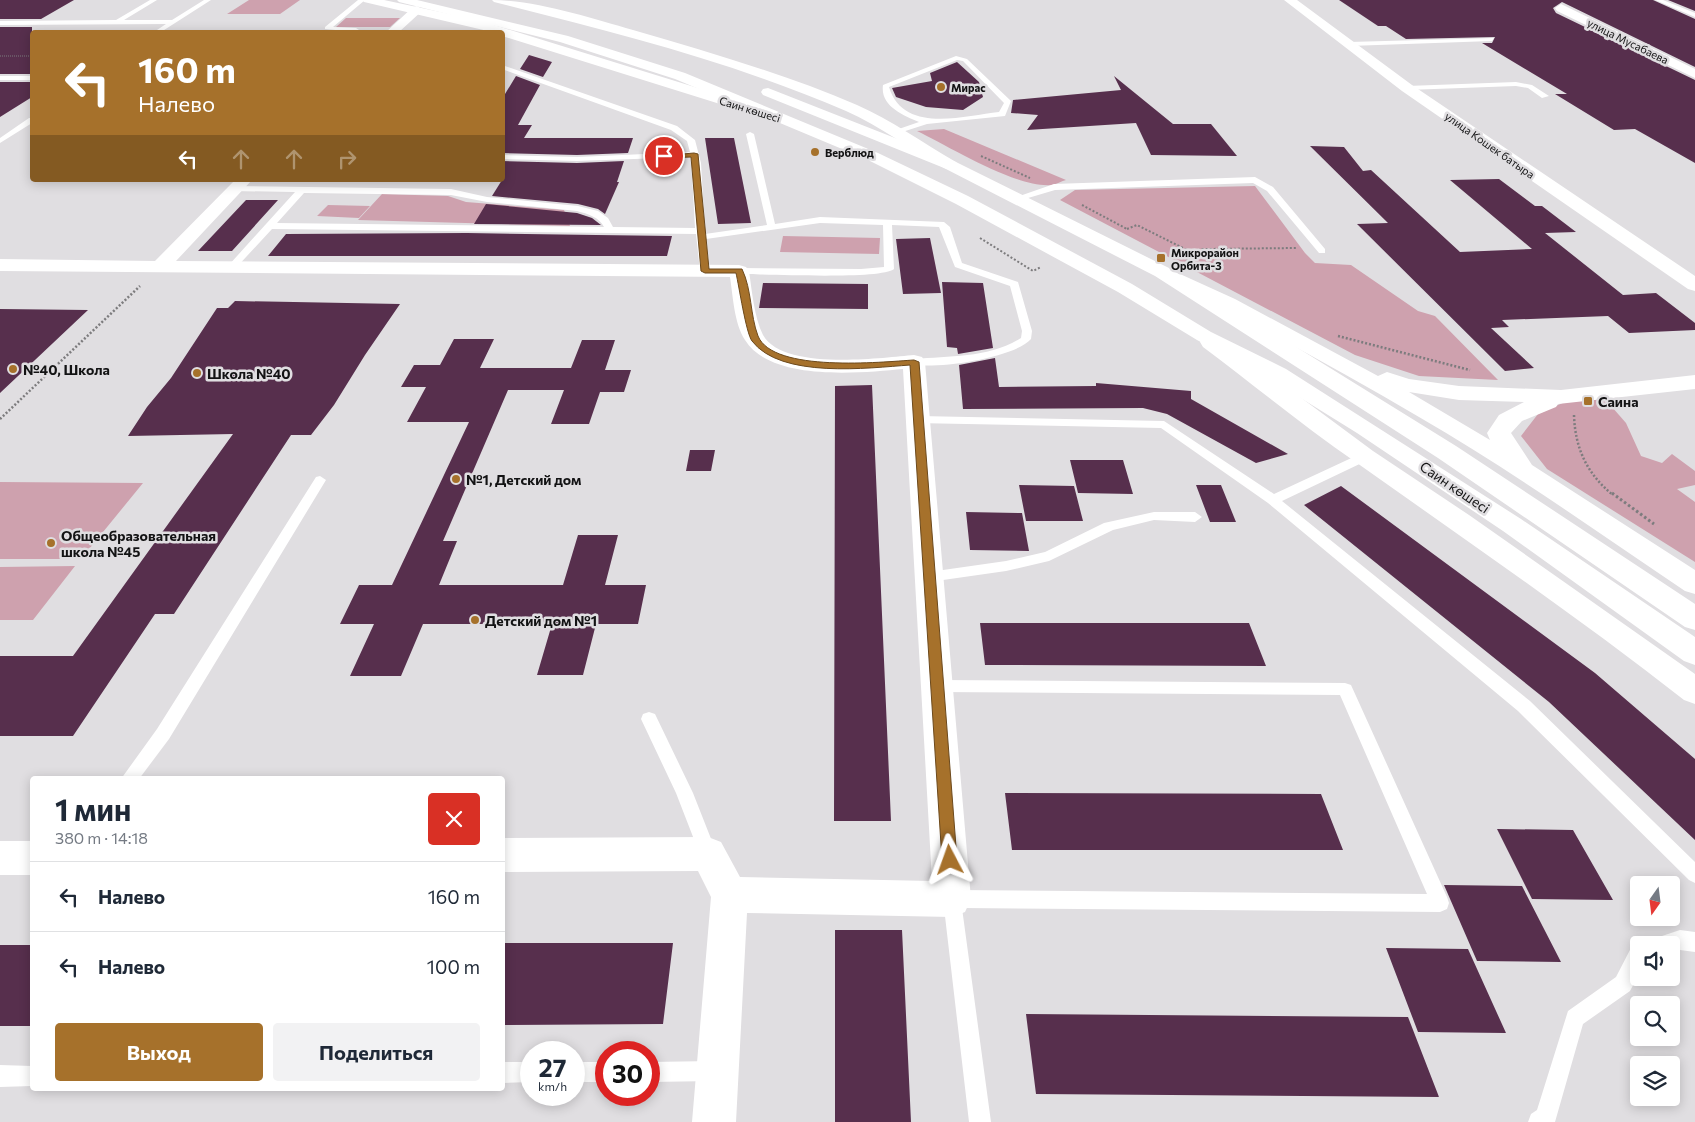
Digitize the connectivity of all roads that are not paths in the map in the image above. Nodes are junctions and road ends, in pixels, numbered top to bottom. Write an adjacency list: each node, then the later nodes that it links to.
1 (154, 0): 15 (lane)
2 (208, 0): 16 (lane)
3 (362, 0): 19 (lane)
4 (368, 0): 11 (street, Саин көшесі)
5 (403, 0): 34 (street, Саин көшесі)
6 (455, 0): 41 (street, Саин көшесі)
7 (498, 0): 36 (street, Саин көшесі)
8 (1290, 0): 24 (street, улица Кошек батыра)
9 (1658, 0): 12 (lane)
10 (1561, 8): 26 (street, улица Мусабаева)
11 (417, 10): 20 (street); 21 (street, Саин көшесі)
12 (1695, 15)
13 (0, 16): 14 (lane)
14 (27, 22): 15 (lane); 17 (lane)
15 (117, 22): 16 (lane)
16 (174, 22): 18 (lane)
17 (0, 23)
18 (160, 30)
19 (356, 30)
20 (394, 30)
21 (497, 30)
22 (505, 33): 34 (street, Саин көшесі)
23 (1492, 39): 24 (lane)
24 (1349, 44): 31 (street, улица Кошек батыра)
25 (505, 68): 39 (lane)
26 (1695, 74)
27 (0, 78): 28 (lane)
28 (20, 78): 29 (lane); 30 (lane)
29 (30, 78)
30 (7, 86)
31 (1406, 88): 32 (lane); 57 (street, улица Кошек батыра)
32 (1546, 96)
33 (30, 121): 38 (lane)
34 (795, 122): 58 (street)
35 (926, 122): 35 (lane); 36 (lane)
36 (896, 133): 41 (street, Саин көшесі)
37 (750, 134): 47 (lane)
38 (0, 141)
39 (694, 154): 40 (lane); 49 (lane)
40 (505, 157)
41 (950, 164): 44 (street, Саин көшесі)
42 (239, 184): 43 (lane); 52 (street)
43 (302, 190): 46 (lane); 48 (lane)
44 (1018, 198): 50 (lane); 56 (street, Саин көшесі)
45 (887, 224): 47 (lane); 55 (lane); 59 (lane)
46 (270, 226): 48 (lane); 53 (lane)
47 (772, 228): 49 (lane)
48 (610, 230): 49 (lane)
49 (701, 234): 54 (lane)
50 (1320, 249)
51 (0, 265): 52 (street)
52 (158, 268): 53 (street)
53 (231, 268): 54 (street)
54 (705, 271): 55 (street)
55 (739, 271): 59 (street)
56 (1162, 272): 60 (street); 71 (street)
57 (1695, 285)
58 (1204, 336): 64 (street); 72 (street, Саин көшесі)
59 (914, 362): 63 (street)
60 (1338, 364): 62 (street); 65 (street)
61 (1695, 382): 62 (street)
62 (1570, 403): 65 (street)
63 (919, 420): 67 (lane); 69 (street)
64 (1364, 457): 67 (lane); 74 (street)
65 (1528, 474): 70 (street)
66 (320, 480): 76 (lane)
67 (1274, 500): 81 (lane)
68 (1195, 517): 69 (lane)
69 (929, 577): 73 (street)
70 (1695, 584)
71 (1695, 619)
72 (1695, 653)
73 (936, 686): 83 (street); 83 (lane)
74 (1695, 691)
75 (649, 719): 77 (lane)
76 (131, 776)
77 (708, 854): 78 (street); 82 (street)
78 (505, 855)
79 (0, 858): 80 (street)
80 (30, 858)
81 (1695, 874)
82 (730, 894): 83 (street); 87 (street)
83 (952, 899): 94 (lane)
84 (1680, 940): 85 (lane)
85 (1695, 942)
86 (1630, 970): 95 (lane)
87 (718, 1071): 89 (lane); 93 (street)
88 (520, 1072): 90 (lane)
89 (660, 1072)
90 (505, 1073)
91 (0, 1076): 92 (lane)
92 (30, 1076)
93 (714, 1122)
94 (980, 1122)
95 (1539, 1122)

